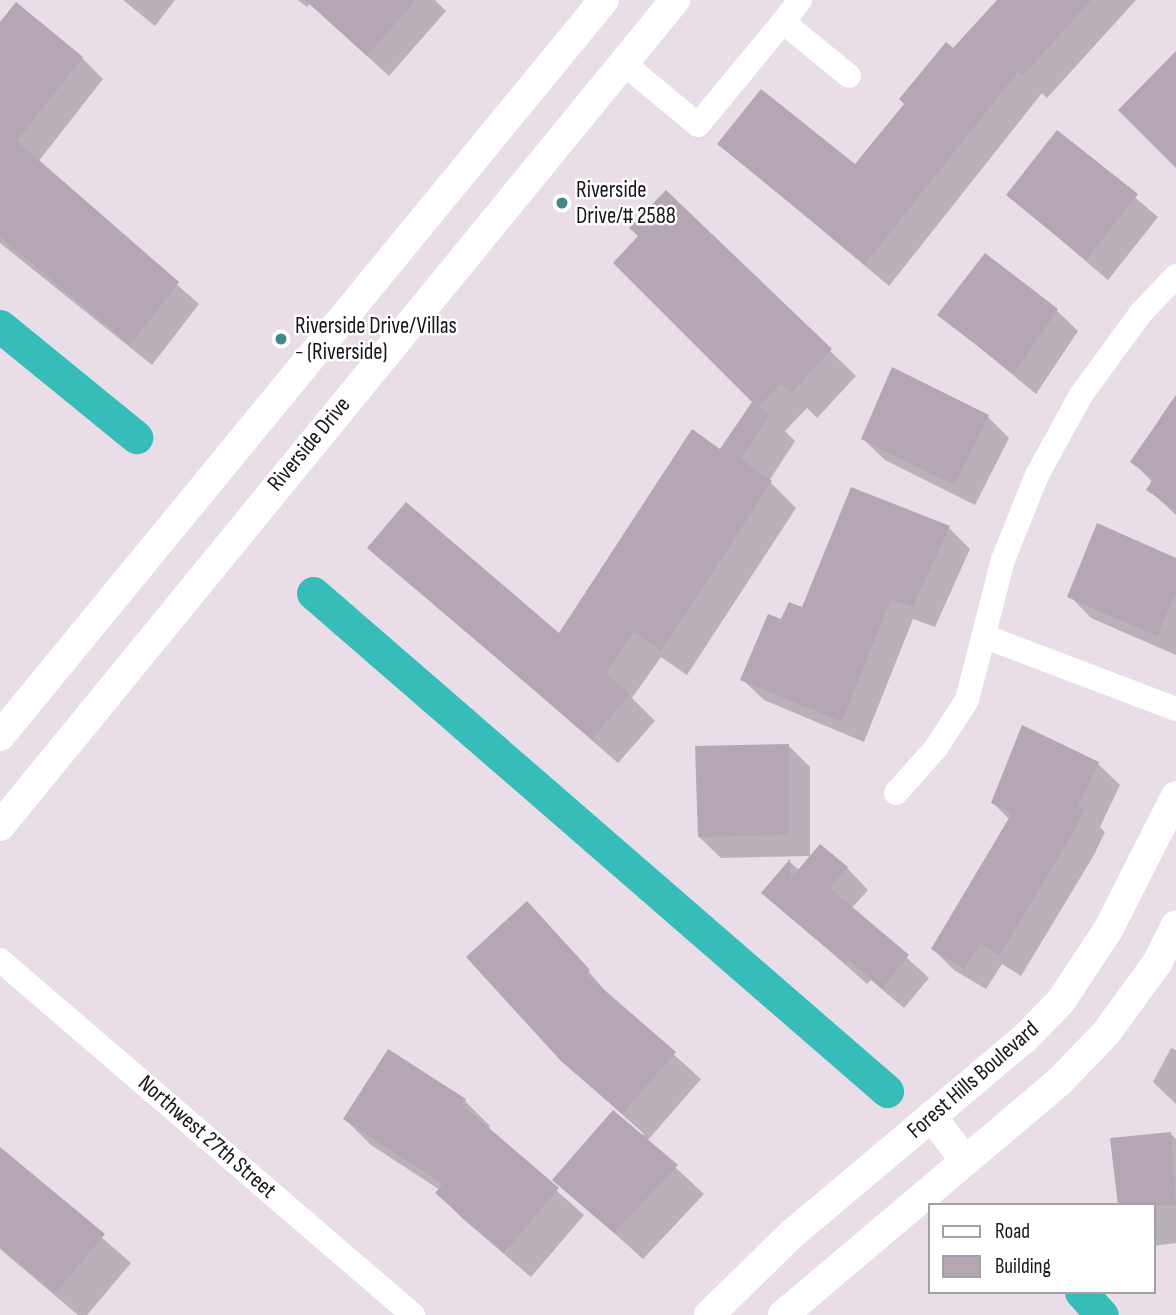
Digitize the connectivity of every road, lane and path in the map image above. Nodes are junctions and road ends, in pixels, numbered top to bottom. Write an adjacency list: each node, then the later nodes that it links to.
1 (604, 0): 10 (street)
2 (675, 0): 5 (street, Riverside Drive)
3 (800, 0): 4 (street)
4 (783, 22): 5 (street); 6 (street)
5 (623, 63): 13 (street, Riverside Drive)
6 (849, 76)
7 (1176, 276): 8 (street)
8 (986, 637): 9 (street); 11 (street)
9 (1176, 709)
10 (0, 736)
11 (895, 793)
12 (1176, 796): 16 (street, Forest Hills Boulevard)
13 (0, 826)
14 (1176, 925): 17 (street)
15 (0, 960): 18 (street, Northwest 27th Street)
16 (931, 1116): 17 (street); 19 (street, Forest Hills Boulevard)
17 (965, 1160): 20 (street)
18 (413, 1315)
19 (709, 1315)
20 (783, 1315)

